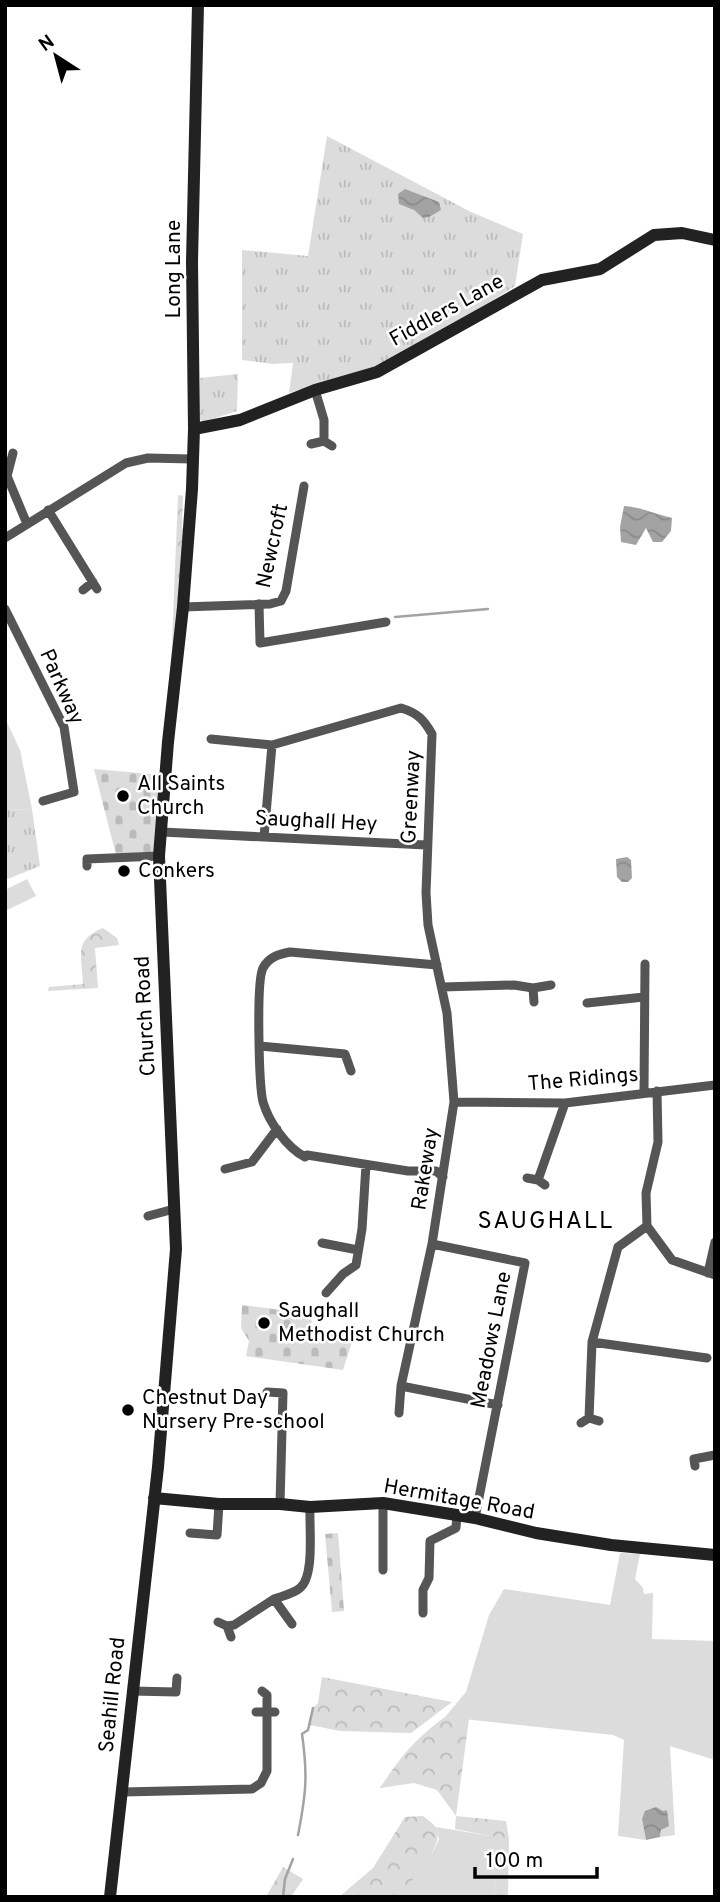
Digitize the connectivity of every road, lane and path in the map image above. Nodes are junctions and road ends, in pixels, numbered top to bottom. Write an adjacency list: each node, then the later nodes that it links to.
1 (198, 5): 4 (street, Long Lane)
2 (715, 240): 3 (street, Fiddlers Lane)
3 (314, 390): 4 (street, Fiddlers Lane); 5 (street)
4 (194, 429): 7 (street, Long Lane)
5 (311, 444)
6 (13, 453): 10 (street)
7 (192, 459): 9 (street); 11 (street, Long Lane)
8 (304, 486): 14 (street, Newcroft)
9 (48, 510): 10 (street); 13 (street)
10 (27, 524): 12 (street)
11 (190, 532): 15 (street, Church Road)
12 (5, 538)
13 (83, 590)
14 (259, 604): 15 (street, Newcroft); 17 (street)
15 (183, 607): 21 (street, Church Road)
16 (5, 610): 20 (street, Parkway)
17 (386, 622)
18 (211, 739): 19 (street, Greenway)
19 (272, 745): 22 (street); 23 (street, Greenway)
20 (43, 801)
21 (162, 832): 22 (street, Saughall Hey); 24 (street, Church Road)
22 (264, 836): 23 (street, Saughall Hey)
23 (426, 845): 26 (street, Greenway)
24 (159, 856): 25 (street); 46 (street, Church Road)
25 (87, 858)
26 (435, 960): 29 (street, Rakeway); 34 (street)
27 (645, 964): 31 (street)
28 (551, 985): 30 (street)
29 (442, 987): 30 (street); 39 (street, Rakeway)
30 (533, 988): 32 (street)
31 (644, 997): 33 (street); 38 (street)
32 (534, 1002)
33 (587, 1003)
34 (260, 1046): 35 (street); 41 (street)
35 (351, 1070)
36 (715, 1085): 37 (street, The Ridings)
37 (657, 1091): 38 (street, The Ridings); 48 (street)
38 (644, 1092): 40 (street, The Ridings)
39 (454, 1102): 40 (street, The Ridings); 44 (street, Rakeway)
40 (565, 1103): 45 (street)
41 (277, 1129): 42 (street); 43 (street)
42 (366, 1165): 44 (street); 52 (street)
43 (225, 1169)
44 (443, 1177): 51 (street, Rakeway)
45 (527, 1178)
46 (174, 1209): 47 (street); 64 (street, Church Road)
47 (148, 1216)
48 (647, 1226): 53 (street); 55 (street)
49 (322, 1242): 52 (street)
50 (715, 1242): 53 (street)
51 (432, 1244): 57 (street, Rakeway); 59 (street, Meadows Lane)
52 (358, 1253): 54 (street)
53 (711, 1274)
54 (326, 1293)
55 (592, 1342): 56 (street); 61 (street)
56 (707, 1359)
57 (401, 1386): 59 (street); 60 (street, Rakeway)
58 (267, 1392): 67 (street)
59 (498, 1405): 70 (street, Meadows Lane)
60 (399, 1413)
61 (599, 1421)
62 (715, 1455): 63 (street)
63 (693, 1459)
64 (154, 1498): 66 (street, Hermitage Road); 79 (street, Seahill Road)
65 (383, 1503): 68 (street, Hermitage Road); 69 (street, Hermitage Road); 73 (street)
66 (219, 1504): 67 (street, Hermitage Road); 71 (street)
67 (280, 1504): 68 (street, Hermitage Road)
68 (310, 1507): 74 (street)
69 (457, 1515): 70 (street, Hermitage Road); 75 (street)
70 (475, 1518): 72 (street, Hermitage Road)
71 (190, 1533)
72 (715, 1555)
73 (383, 1570)
74 (274, 1600): 76 (street); 77 (street)
75 (423, 1613)
76 (292, 1623)
77 (231, 1637)
78 (177, 1678): 79 (street)
79 (132, 1691): 81 (street, Seahill Road)
80 (268, 1693): 81 (street)
81 (122, 1792): 82 (street, Seahill Road)
82 (110, 1897)

